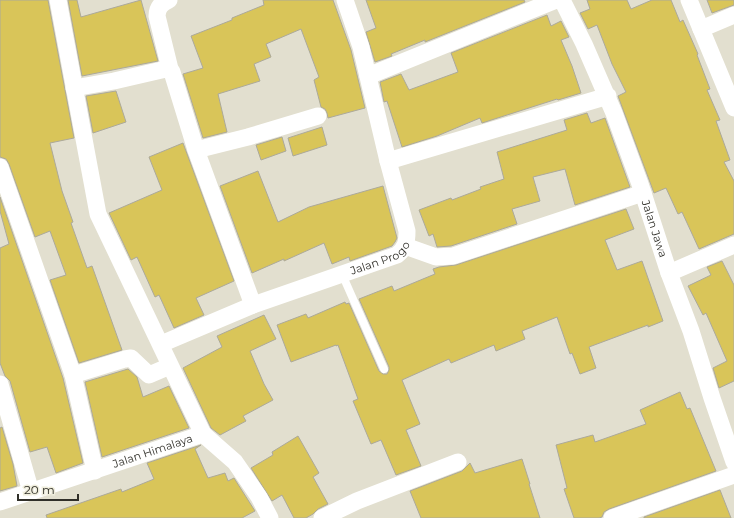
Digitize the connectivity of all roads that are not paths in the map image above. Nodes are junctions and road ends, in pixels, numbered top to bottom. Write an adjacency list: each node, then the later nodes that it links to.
1 (58, 0): 11 (street)
2 (169, 0): 9 (street)
3 (345, 0): 10 (street, Jalan Progo)
4 (556, 0): 10 (street)
5 (562, 0): 12 (street, Jalan Jawa)
6 (689, 0): 8 (street)
7 (734, 15): 8 (street)
8 (701, 29): 13 (street)
9 (170, 69): 11 (street); 15 (street)
10 (368, 76): 16 (street, Jalan Progo)
11 (74, 88): 24 (street)
12 (608, 96): 16 (street); 18 (street, Jalan Jawa)
13 (734, 108)
14 (318, 116): 15 (street)
15 (196, 150): 23 (street)
16 (388, 161): 20 (street, Jalan Progo)
17 (0, 167): 27 (street)
18 (643, 193): 20 (street); 21 (street, Jalan Jawa)
19 (734, 245): 21 (street)
20 (405, 246): 22 (street, Jalan Progo)
21 (669, 273): 31 (street, Jalan Jawa)
22 (342, 274): 23 (street, Jalan Progo); 26 (lane)
23 (253, 305): 24 (street, Jalan Progo)
24 (161, 344): 25 (street)
25 (170, 366): 27 (street); 29 (street)
26 (384, 369)
27 (74, 376): 32 (street)
28 (0, 384): 34 (street)
29 (203, 434): 32 (street, Jalan Himalaya); 36 (street, Jalan Himalaya)
30 (458, 462): 37 (street)
31 (734, 462)
32 (95, 471): 34 (street, Jalan Himalaya)
33 (734, 475): 38 (street)
34 (30, 492): 35 (street, Jalan Himalaya)
35 (0, 502)
36 (270, 518)
37 (322, 518)
38 (612, 518)

